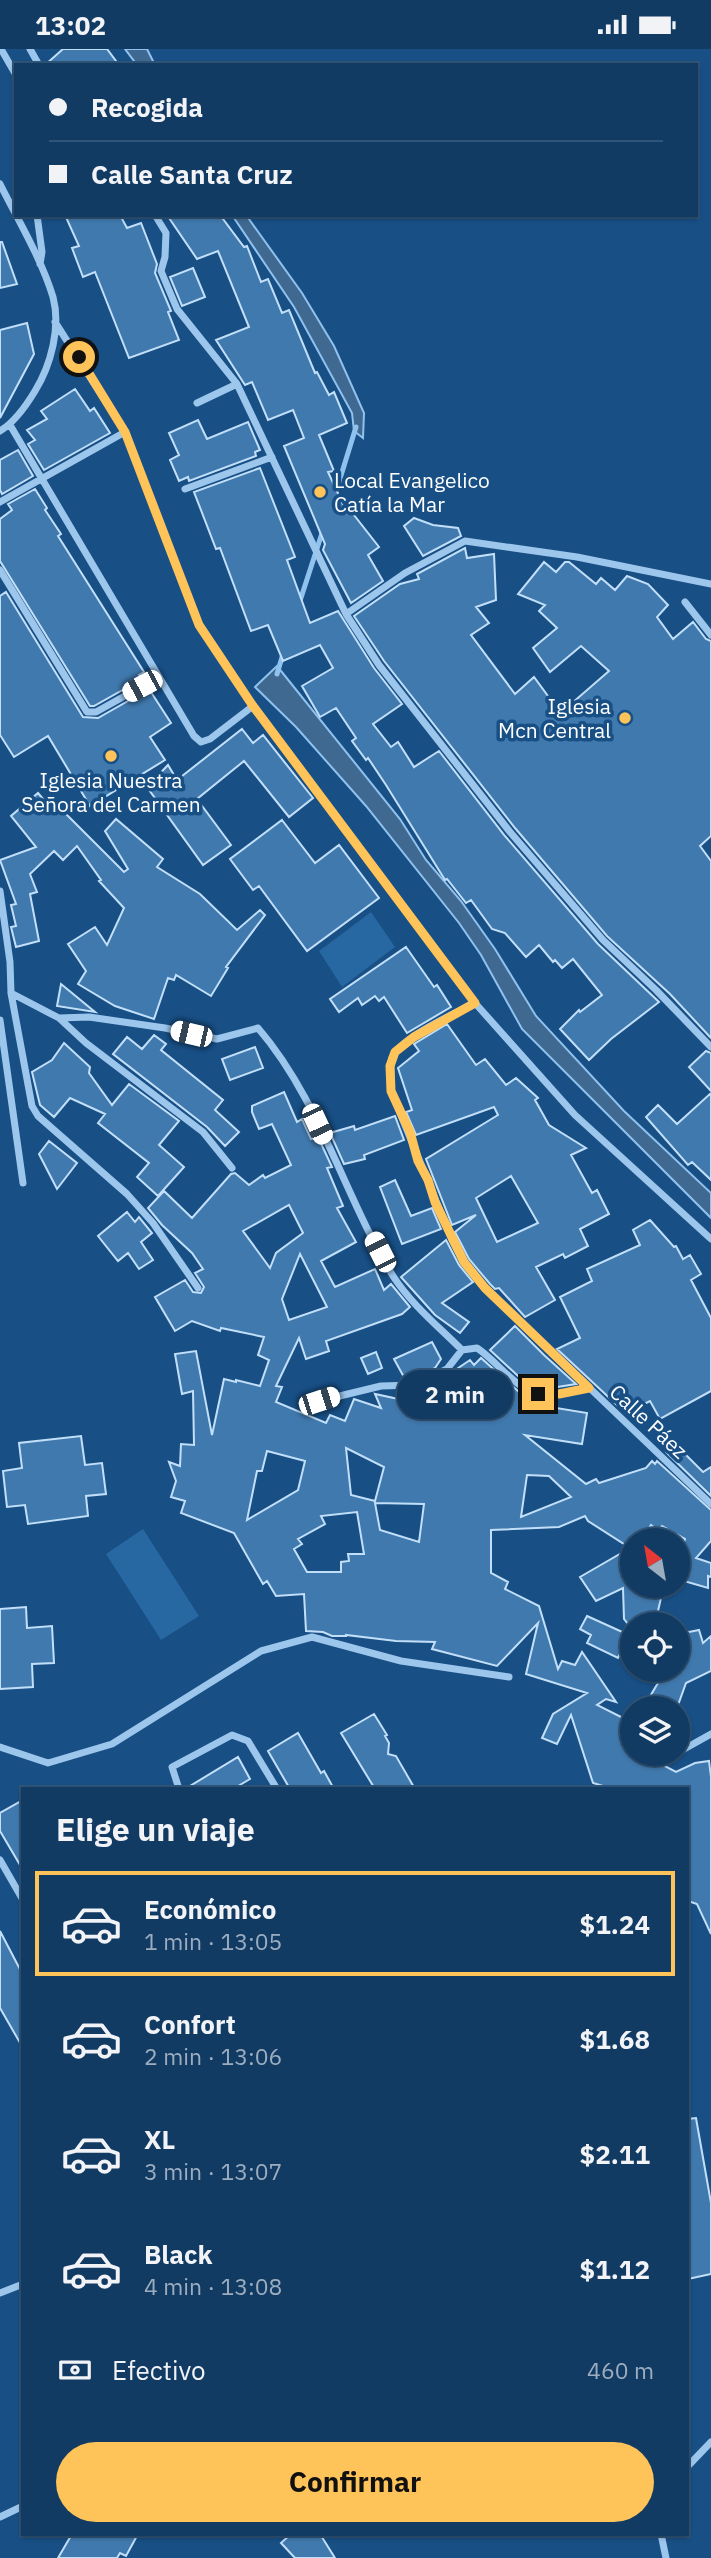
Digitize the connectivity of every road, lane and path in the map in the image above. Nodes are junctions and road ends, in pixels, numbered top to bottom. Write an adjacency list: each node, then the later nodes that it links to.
1 (1, 49): 2 (street)
2 (14, 72)
3 (0, 184): 4 (street)
4 (14, 213)
5 (16, 217): 8 (street)
6 (37, 217): 8 (street)
7 (156, 217): 10 (street)
8 (39, 265): 9 (street)
9 (55, 322): 12 (street); 14 (street)
10 (237, 384): 11 (street); 15 (street)
11 (197, 403)
12 (10, 425): 13 (street); 16 (street)
13 (0, 431)
14 (125, 432): 16 (street); 25 (street)
15 (272, 457): 17 (street); 22 (street)
16 (42, 480): 18 (street); 24 (street)
17 (185, 489)
18 (0, 502)
19 (0, 571): 24 (street)
20 (711, 585): 22 (street)
21 (685, 602): 23 (street)
22 (346, 614): 31 (street)
23 (711, 635)
24 (157, 678): 25 (street)
25 (253, 706): 28 (street)
26 (0, 891): 27 (street)
27 (11, 993): 29 (street); 35 (street)
28 (475, 1003): 34 (street); 37 (street, Calle Páez)
29 (59, 1018): 32 (street); 36 (street)
30 (0, 1020): 33 (street)
31 (711, 1047)
32 (232, 1168)
33 (23, 1183)
34 (711, 1239)
35 (198, 1288)
36 (462, 1350): 37 (street); 38 (street)
37 (589, 1388): 39 (street, Calle Páez)
38 (319, 1401)
39 (711, 1504)
40 (509, 1677): 43 (street)
41 (711, 1734): 42 (street)
42 (690, 1746)
43 (0, 1747)
44 (178, 1787): 45 (street)
45 (275, 1787)
46 (0, 1860): 47 (street)
47 (21, 1897)
48 (21, 2285): 49 (street)
49 (0, 2293)
50 (711, 2442): 51 (street)
51 (689, 2465)
52 (21, 2507): 53 (street)
53 (0, 2517)
54 (661, 2536): 55 (street)
55 (666, 2558)

